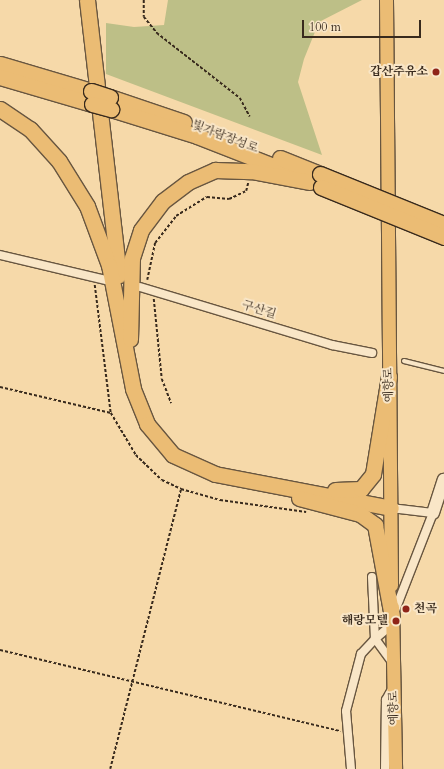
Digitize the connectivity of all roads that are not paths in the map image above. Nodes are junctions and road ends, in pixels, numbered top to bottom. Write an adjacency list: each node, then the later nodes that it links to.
1 (87, 0): 18 (highway)
2 (386, 0): 19 (main road, 예향로)
3 (0, 60): 5 (highway)
4 (0, 64): 5 (highway, 빛가람장성로)
5 (35, 72): 7 (highway, 빛가람장성로)
6 (0, 77): 7 (highway, 빛가람장성로)
7 (91, 97): 9 (highway, 빛가람장성로, bridge)
8 (0, 109): 18 (highway)
9 (317, 181): 10 (highway, 빛가람장성로, bridge); 11 (highway, 빛가람장성로, bridge); 18 (highway)
10 (444, 224)
11 (444, 237)
12 (0, 255): 13 (street)
13 (106, 280)
14 (146, 289): 15 (street, 구산길)
15 (372, 353)
16 (404, 361): 17 (lane)
17 (444, 371)
18 (130, 372): 21 (highway)
19 (389, 376): 21 (highway); 22 (main road, 예향로)
20 (444, 480): 23 (street)
21 (268, 486): 22 (highway); 25 (highway)
22 (391, 508): 23 (street); 25 (main road, 예향로)
23 (433, 513): 25 (street)
24 (372, 577): 26 (street)
25 (392, 621): 26 (street); 27 (main road, 예향로)
26 (375, 639): 27 (street); 29 (street)
27 (393, 665): 28 (main road, 예향로)
28 (394, 684): 30 (street); 31 (main road, 예향로)
29 (351, 769)
30 (385, 769)
31 (395, 769)

